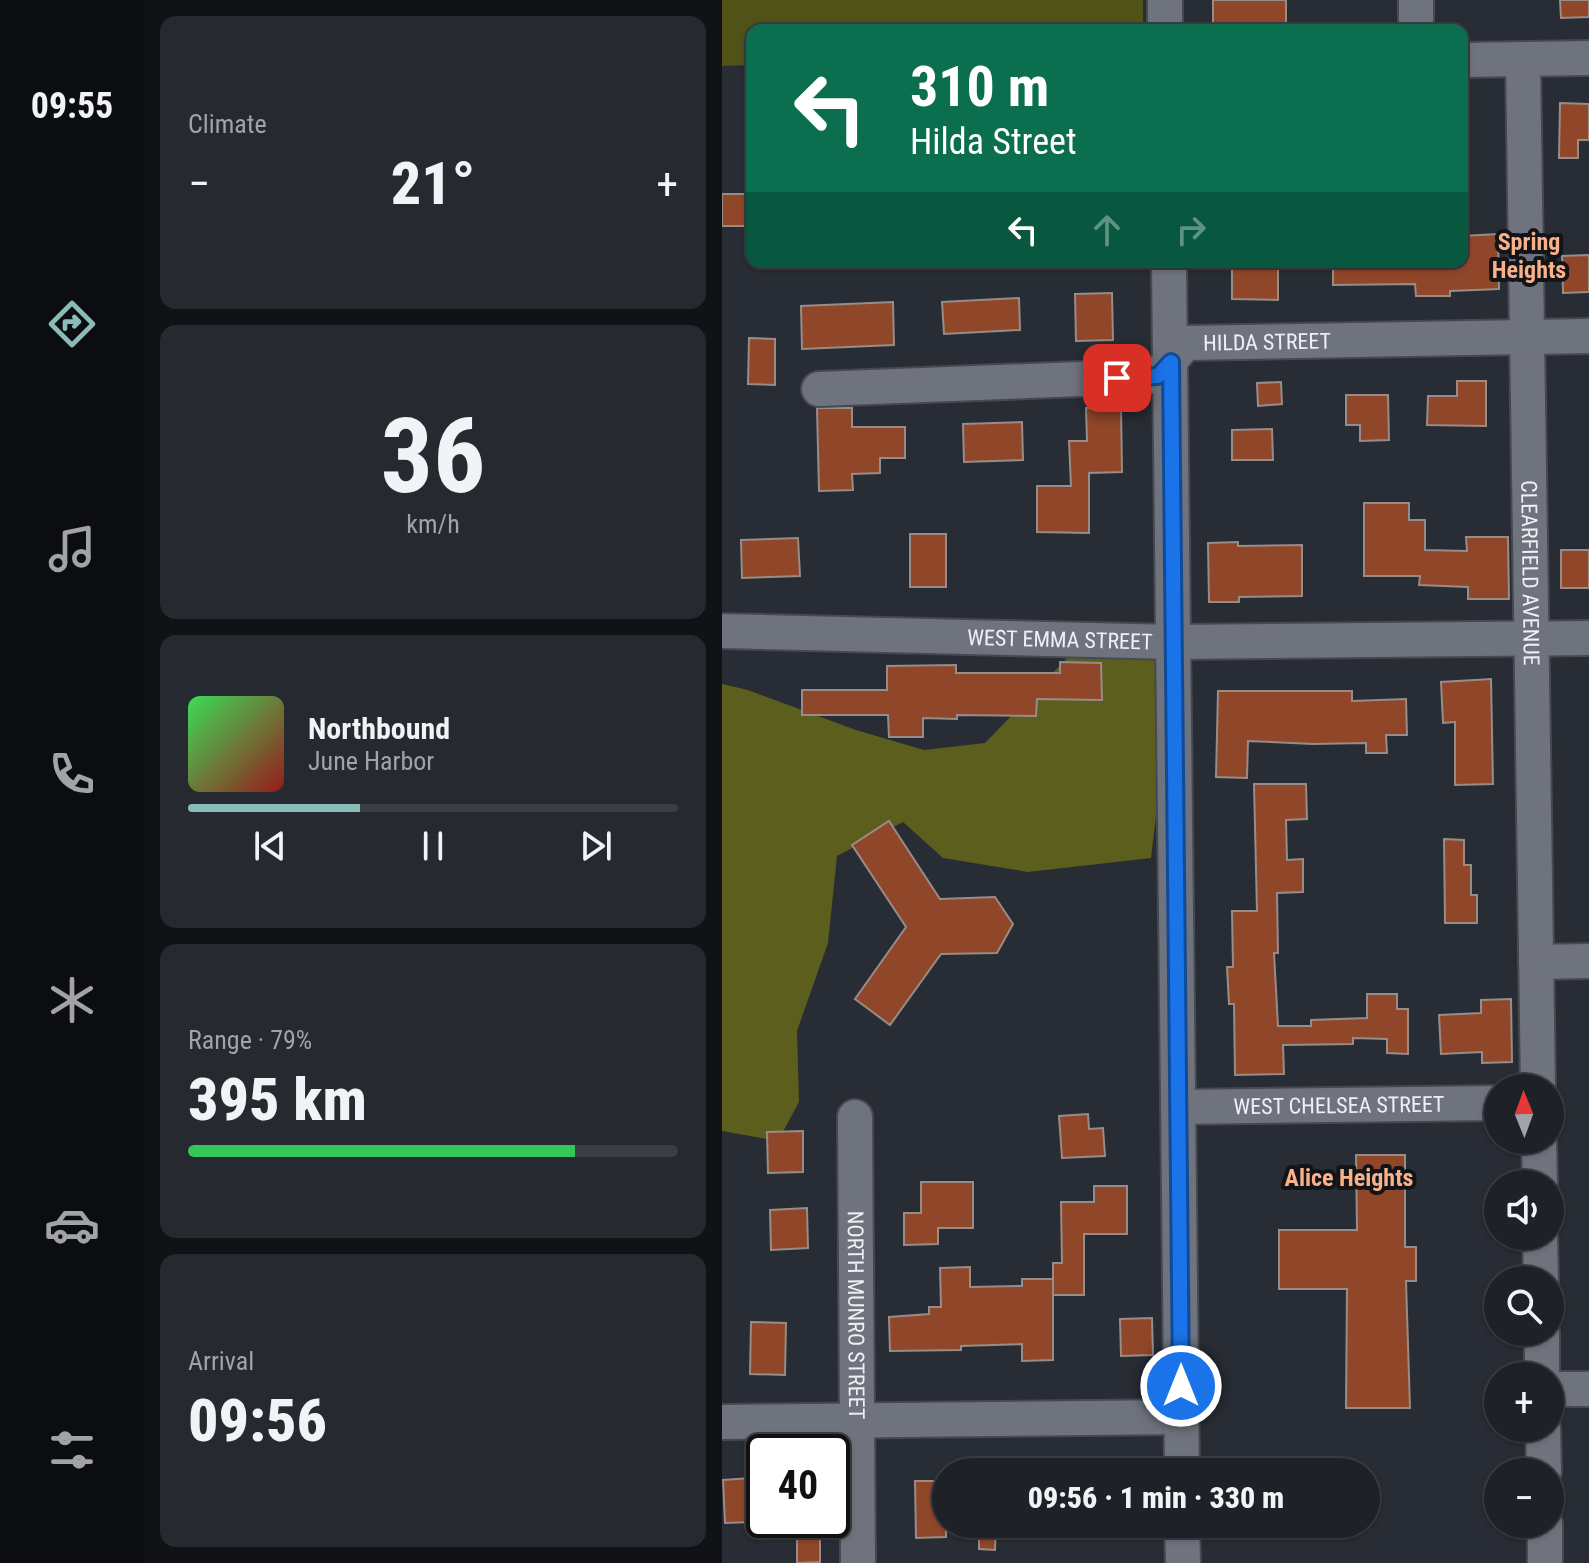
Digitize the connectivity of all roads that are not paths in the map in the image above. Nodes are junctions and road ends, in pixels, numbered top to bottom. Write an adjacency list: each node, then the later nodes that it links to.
1 (1165, 0): 3 (street)
2 (1416, 0): 4 (street)
3 (1165, 24)
4 (1416, 24)
5 (1589, 58): 6 (street)
6 (1523, 59): 7 (street); 10 (street, CLEARFIELD AVENUE)
7 (1468, 60)
8 (1169, 268): 11 (street)
9 (1589, 336): 10 (street, HILDA STREET)
10 (1527, 337): 11 (street, HILDA STREET); 15 (street, CLEARFIELD AVENUE)
11 (1171, 362): 12 (street, HILDA STREET); 16 (street)
12 (819, 389)
13 (722, 631): 16 (street, WEST EMMA STREET)
14 (1589, 638): 15 (street, WEST EMMA STREET)
15 (1531, 639): 16 (street, WEST EMMA STREET); 18 (street, CLEARFIELD AVENUE)
16 (1175, 642): 21 (street)
17 (1589, 961): 18 (street)
18 (1536, 962): 19 (street, CLEARFIELD AVENUE)
19 (1538, 1074)
20 (1484, 1103): 21 (street, WEST CHELSEA STREET)
21 (1179, 1107): 25 (street)
22 (855, 1117): 26 (street, NORTH MUNRO STREET)
23 (1564, 1389): 24 (street)
24 (1589, 1389)
25 (1182, 1417): 26 (street); 28 (street)
26 (857, 1421): 27 (street); 31 (street, NORTH MUNRO STREET)
27 (722, 1422)
28 (1182, 1458)
29 (1182, 1538): 32 (street)
30 (1545, 1538): 33 (street)
31 (858, 1563)
32 (1183, 1563)
33 (1545, 1563)

